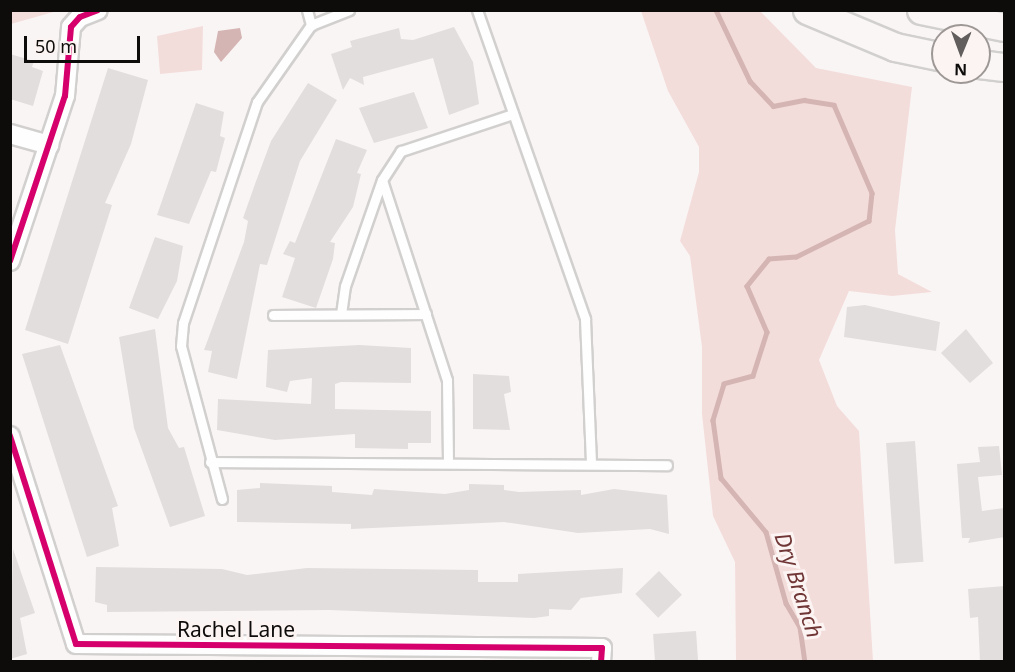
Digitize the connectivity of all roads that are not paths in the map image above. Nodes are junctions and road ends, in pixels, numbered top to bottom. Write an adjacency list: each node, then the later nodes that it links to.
1 (98, 10): 13 (street)
2 (307, 10): 8 (lane)
3 (349, 10): 7 (lane)
4 (477, 10): 11 (lane)
5 (807, 10): 10 (main road)
6 (921, 10): 9 (main road)
7 (334, 13): 8 (lane)
8 (312, 25): 20 (lane)
9 (1005, 27)
10 (931, 54)
11 (513, 114): 14 (lane); 22 (lane)
12 (10, 134): 13 (street)
13 (49, 146): 15 (street)
14 (382, 180): 16 (lane); 17 (lane)
15 (10, 261)
16 (340, 314): 17 (lane); 18 (lane)
17 (426, 314): 21 (lane)
18 (273, 315)
19 (10, 436): 25 (street, Rachel Lane)
20 (210, 462): 21 (lane); 24 (lane)
21 (448, 462): 22 (lane)
22 (591, 464): 23 (lane)
23 (667, 465)
24 (222, 499)
25 (601, 662)

